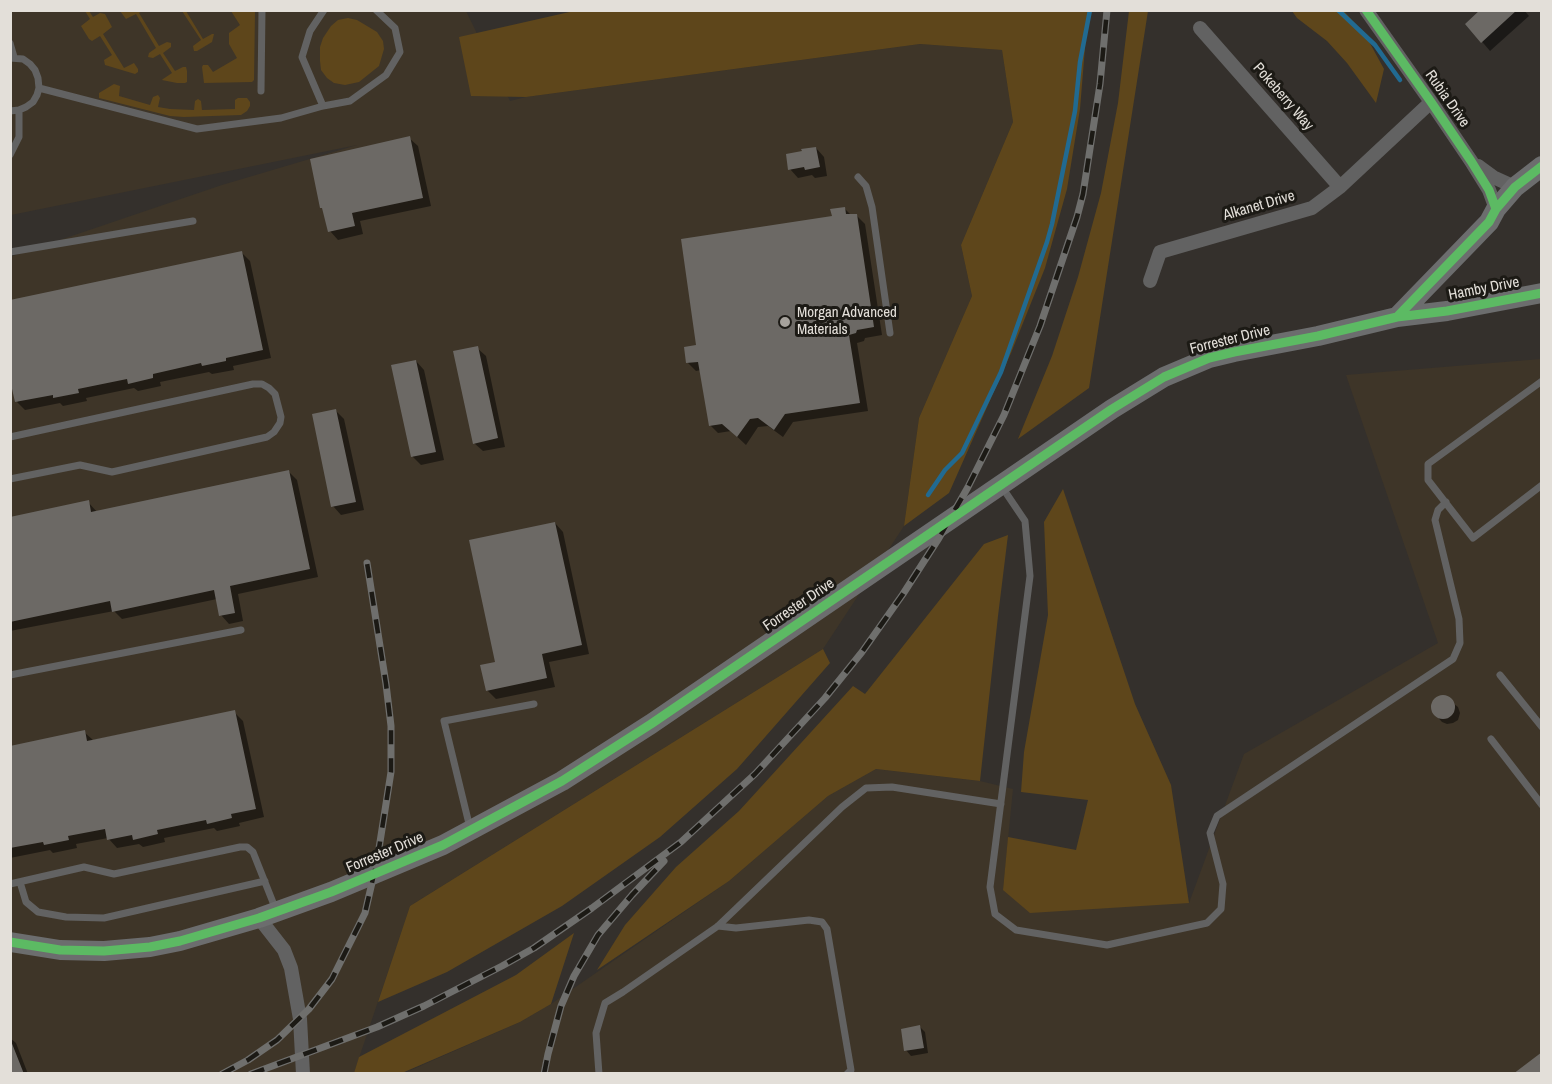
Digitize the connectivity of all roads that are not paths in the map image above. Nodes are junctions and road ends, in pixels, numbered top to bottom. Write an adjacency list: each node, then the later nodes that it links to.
1 (262, 10): 9 (lane)
2 (324, 10): 11 (lane)
3 (376, 10): 11 (lane)
4 (1366, 10): 10 (street, Rubia Drive)
5 (1200, 28): 18 (street, Pokeberry Way)
6 (10, 43): 7 (lane)
7 (12, 57): 8 (lane)
8 (39, 88): 11 (lane); 12 (lane)
9 (261, 90)
10 (1431, 102): 14 (street, Rubia Drive); 18 (street, Alkanet Drive)
11 (323, 106)
12 (15, 111): 13 (lane)
13 (10, 155)
14 (1471, 161): 17 (street, Rubia Drive); 19 (street, Rubia Drive)
15 (1541, 167): 17 (street); 19 (street)
16 (858, 177): 25 (lane)
17 (1515, 187): 19 (street)
18 (1340, 188): 22 (street, Alkanet Drive)
19 (1492, 216): 24 (street)
20 (193, 221): 21 (lane)
21 (10, 252)
22 (1150, 281)
23 (1542, 293): 24 (street, Hamby Drive)
24 (1397, 317): 29 (street, Forrester Drive)
25 (890, 333)
26 (1542, 381): 31 (lane)
27 (10, 437): 28 (lane)
28 (10, 478)
29 (1001, 485): 38 (lane); 40 (street, Forrester Drive)
30 (1542, 485): 31 (lane)
31 (1446, 502): 38 (lane)
32 (241, 630): 33 (lane)
33 (10, 675)
34 (1500, 675): 36 (lane)
35 (534, 704): 40 (lane)
36 (1542, 727)
37 (1491, 740): 39 (lane)
38 (1001, 804): 45 (lane)
39 (1542, 805)
40 (471, 830): 44 (street, Forrester Drive)
41 (265, 881): 42 (lane); 42 (lane); 44 (lane)
42 (20, 882): 43 (lane)
43 (10, 884)
44 (268, 915): 46 (street, Forrester Drive); 47 (street)
45 (718, 926): 48 (lane); 49 (lane)
46 (10, 942)
47 (303, 1074)
48 (599, 1074)
49 (847, 1074)

